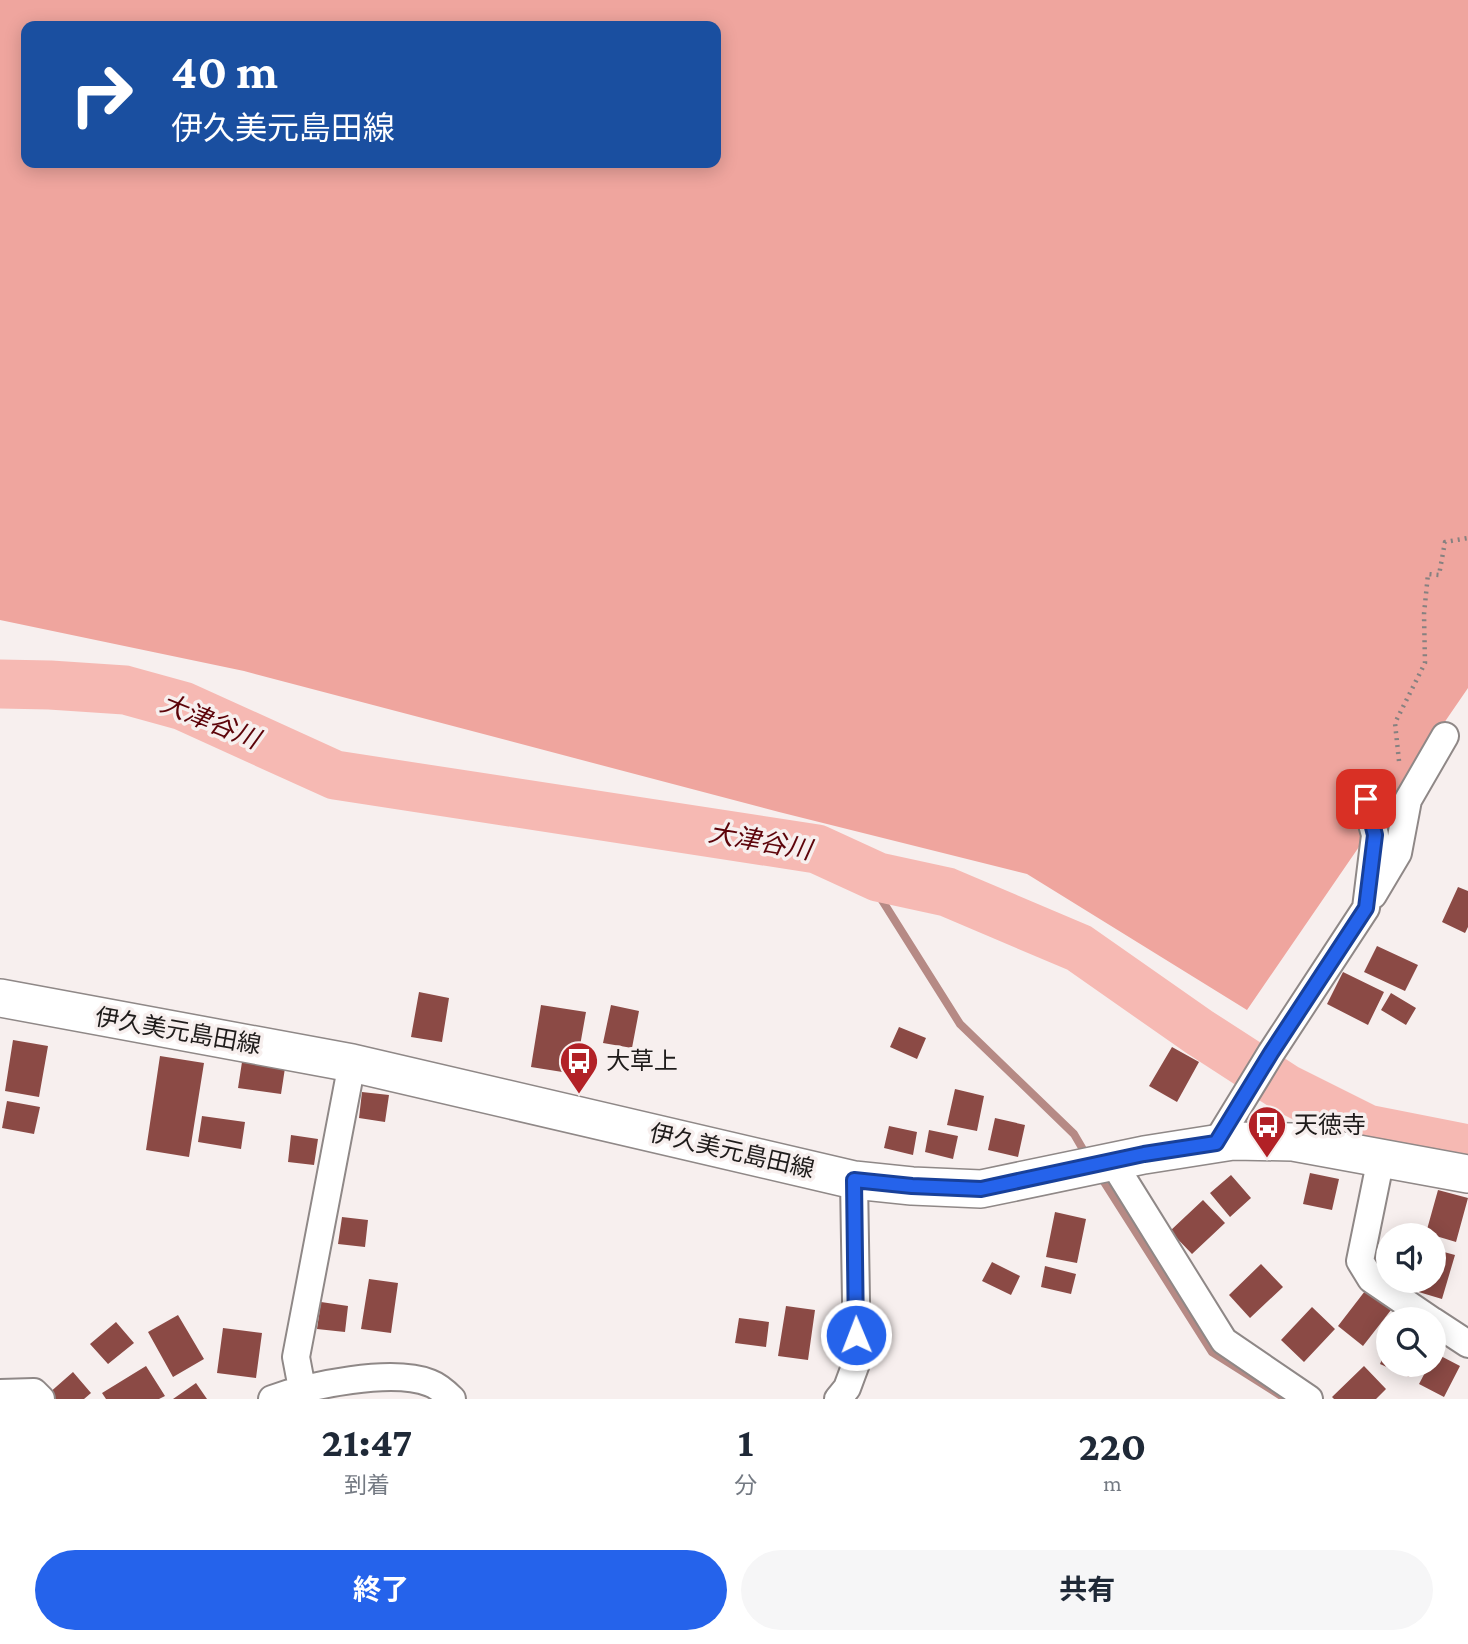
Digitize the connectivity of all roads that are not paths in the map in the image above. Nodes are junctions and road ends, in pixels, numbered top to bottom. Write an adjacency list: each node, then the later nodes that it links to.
1 (1445, 736): 3 (street)
2 (1366, 799): 3 (street)
3 (1366, 908): 6 (street)
4 (0, 998): 5 (main road, 伊久美元島田線)
5 (352, 1063): 10 (main road, 伊久美元島田線); 15 (street)
6 (1216, 1143): 7 (main road, 伊久美元島田線); 8 (main road, 伊久美元島田線)
7 (1381, 1158): 9 (main road, 伊久美元島田線); 11 (street)
8 (1112, 1161): 10 (main road, 伊久美元島田線); 20 (street)
9 (1468, 1174)
10 (854, 1180): 19 (street)
11 (1413, 1307)
12 (1446, 1329): 13 (street)
13 (1468, 1344)
14 (0, 1393): 16 (street)
15 (303, 1394): 17 (street); 18 (street)
16 (41, 1399)
17 (272, 1399)
18 (452, 1399)
19 (838, 1399)
20 (1309, 1399)

